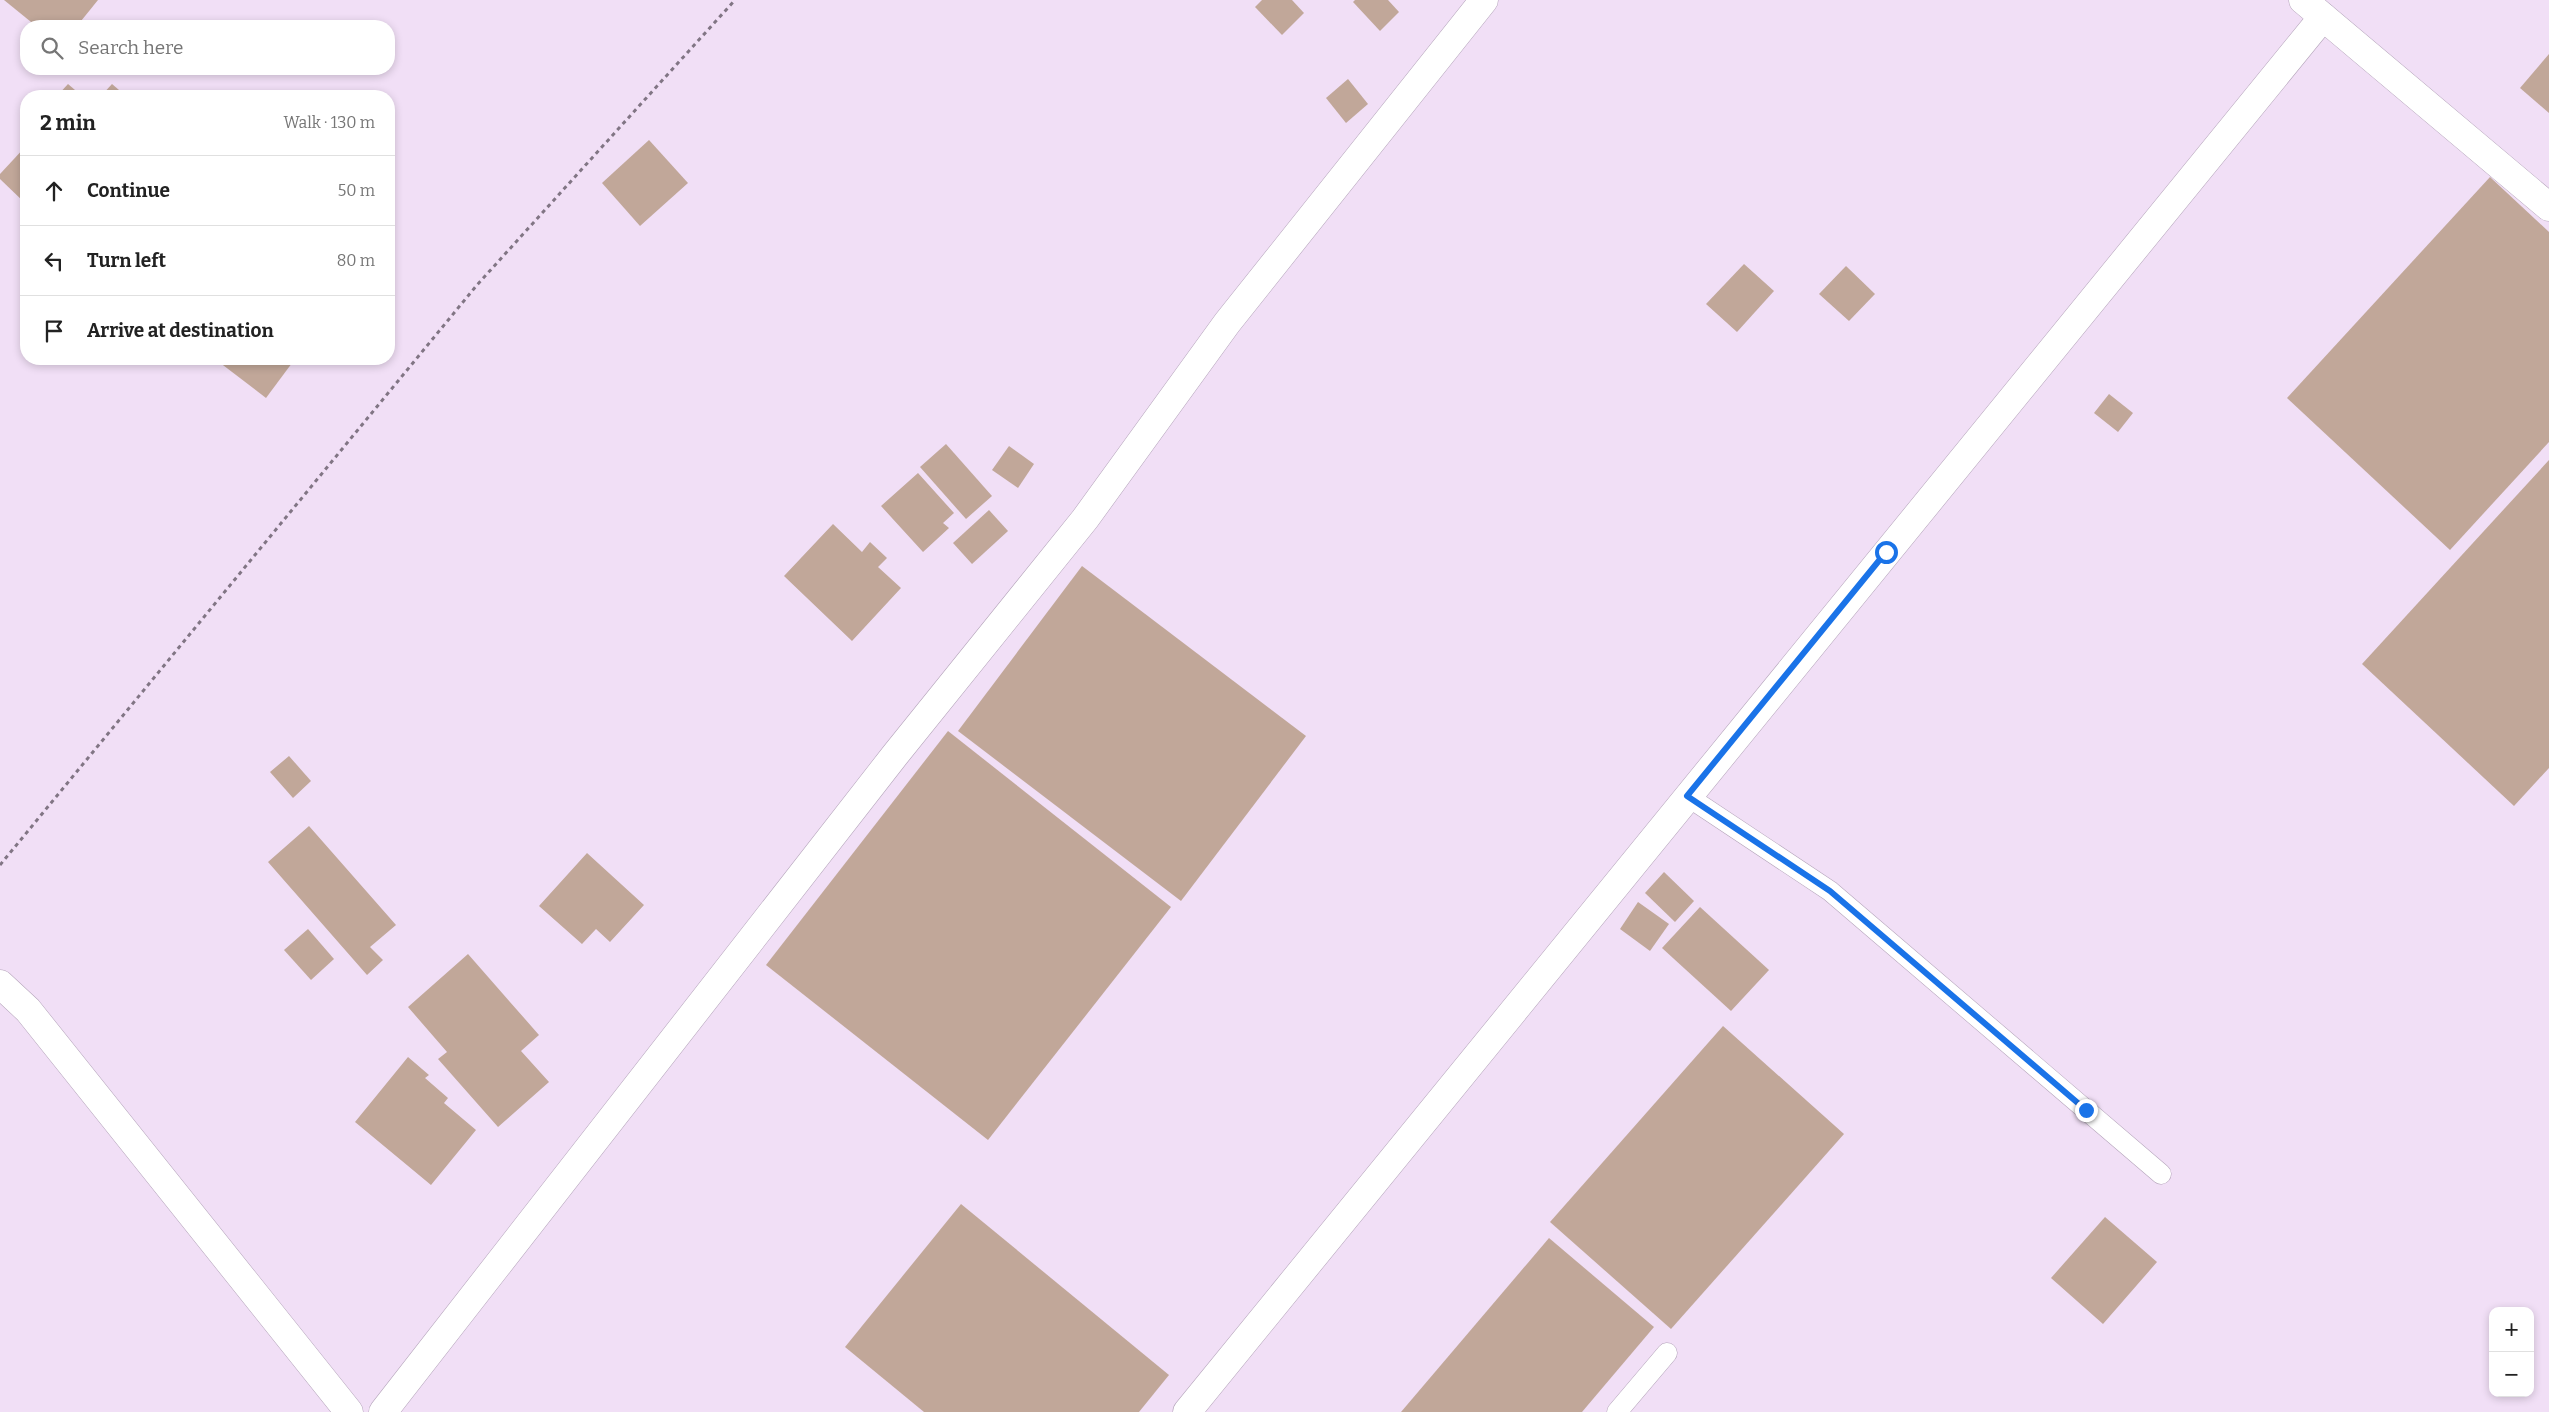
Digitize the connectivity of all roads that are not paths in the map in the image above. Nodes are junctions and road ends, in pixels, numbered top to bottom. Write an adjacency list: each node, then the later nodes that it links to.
1 (1484, 0): 9 (street)
2 (2313, 8): 3 (street); 4 (street)
3 (2549, 207)
4 (1687, 796): 6 (lane); 10 (street)
5 (0, 984): 8 (street)
6 (2161, 1174)
7 (1668, 1353): 11 (lane)
8 (349, 1412)
9 (383, 1412)
10 (1187, 1412)
11 (1617, 1412)

